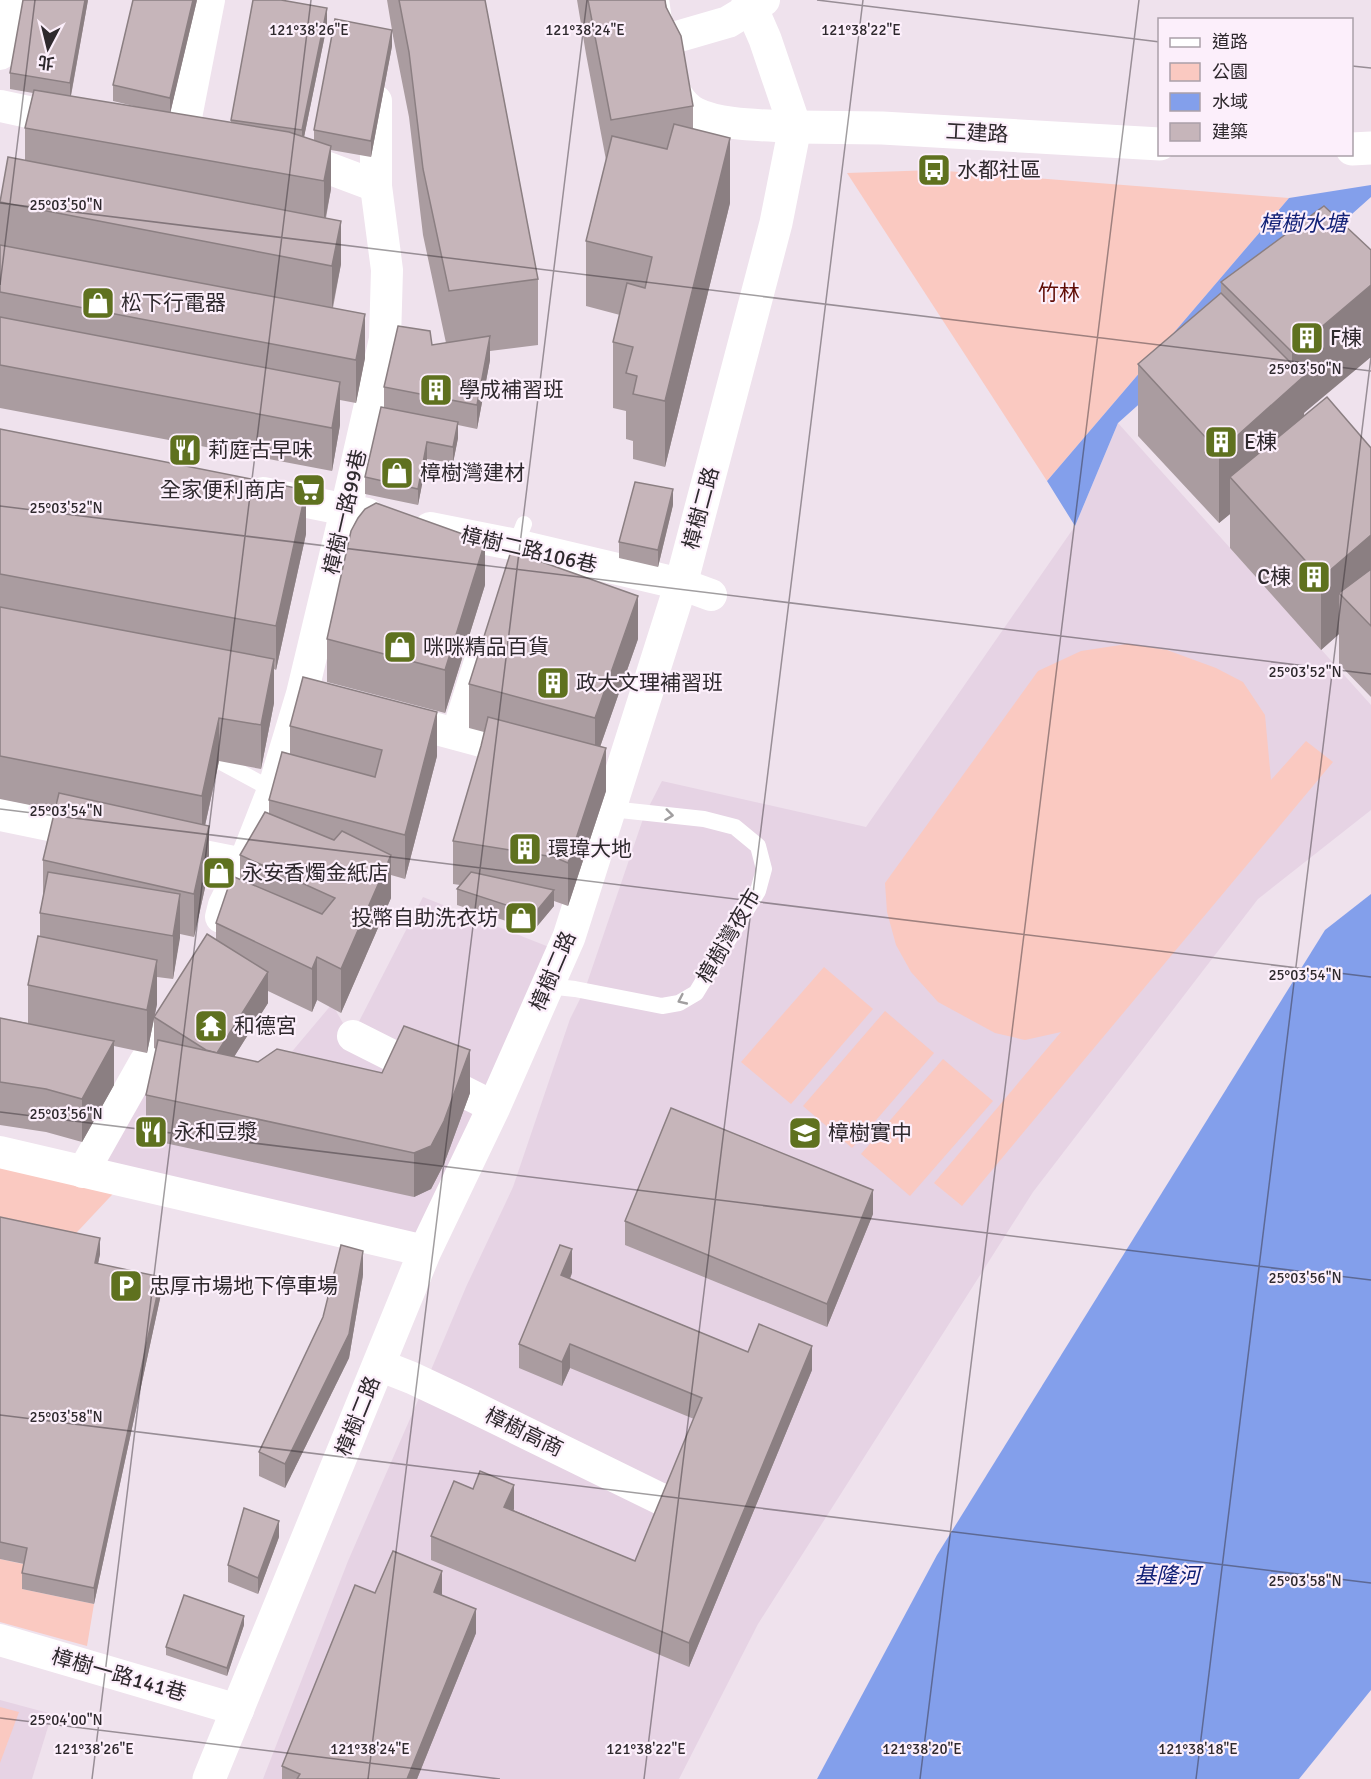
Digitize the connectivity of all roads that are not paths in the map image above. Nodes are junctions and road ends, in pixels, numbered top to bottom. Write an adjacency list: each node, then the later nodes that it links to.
1 (9, 0): 7 (street)
2 (208, 0): 12 (street)
3 (653, 0): 5 (street)
4 (755, 3): 5 (street); 11 (street)
5 (659, 42): 6 (street); 11 (street)
6 (607, 50)
7 (0, 54)
8 (376, 101): 17 (street, 樟樹一路99巷)
9 (0, 106): 10 (street)
10 (102, 127)
11 (795, 127): 13 (street, 工建路); 20 (street, 樟樹二路)
12 (181, 143)
13 (1158, 144)
14 (1371, 148): 15 (street)
15 (1353, 149)
16 (260, 156): 17 (street)
17 (376, 186): 19 (street, 樟樹一路99巷)
18 (240, 488): 19 (street, 樟樹二路106巷)
19 (346, 510): 20 (street, 樟樹二路106巷); 27 (street, 樟樹一路99巷)
20 (681, 584): 21 (street, 樟樹二路106巷); 28 (street, 樟樹二路)
21 (711, 596)
22 (491, 625): 24 (street)
23 (370, 711): 24 (street)
24 (457, 734): 25 (street)
25 (546, 758)
26 (219, 761): 27 (lane)
27 (285, 792): 30 (street, 樟樹一路99巷)
28 (611, 809): 32 (street, 樟樹二路); 32 (lane, 樟樹灣夜市, one-way to 32)
29 (0, 815): 30 (street)
30 (244, 864): 31 (street, 樟樹一路99巷)
31 (215, 943)
32 (547, 986): 35 (street, 樟樹二路)
33 (148, 1001): 37 (street)
34 (353, 1036): 35 (street)
35 (494, 1107): 38 (street, 樟樹二路)
36 (0, 1152): 37 (street)
37 (83, 1172): 38 (street)
38 (425, 1251): 39 (street, 樟樹二路)
39 (379, 1365): 40 (street, 樟樹高商); 42 (street, 樟樹二路)
40 (669, 1503)
41 (0, 1640): 42 (street, 樟樹一路141巷)
42 (238, 1710): 43 (street, 樟樹二路)
43 (209, 1779)

